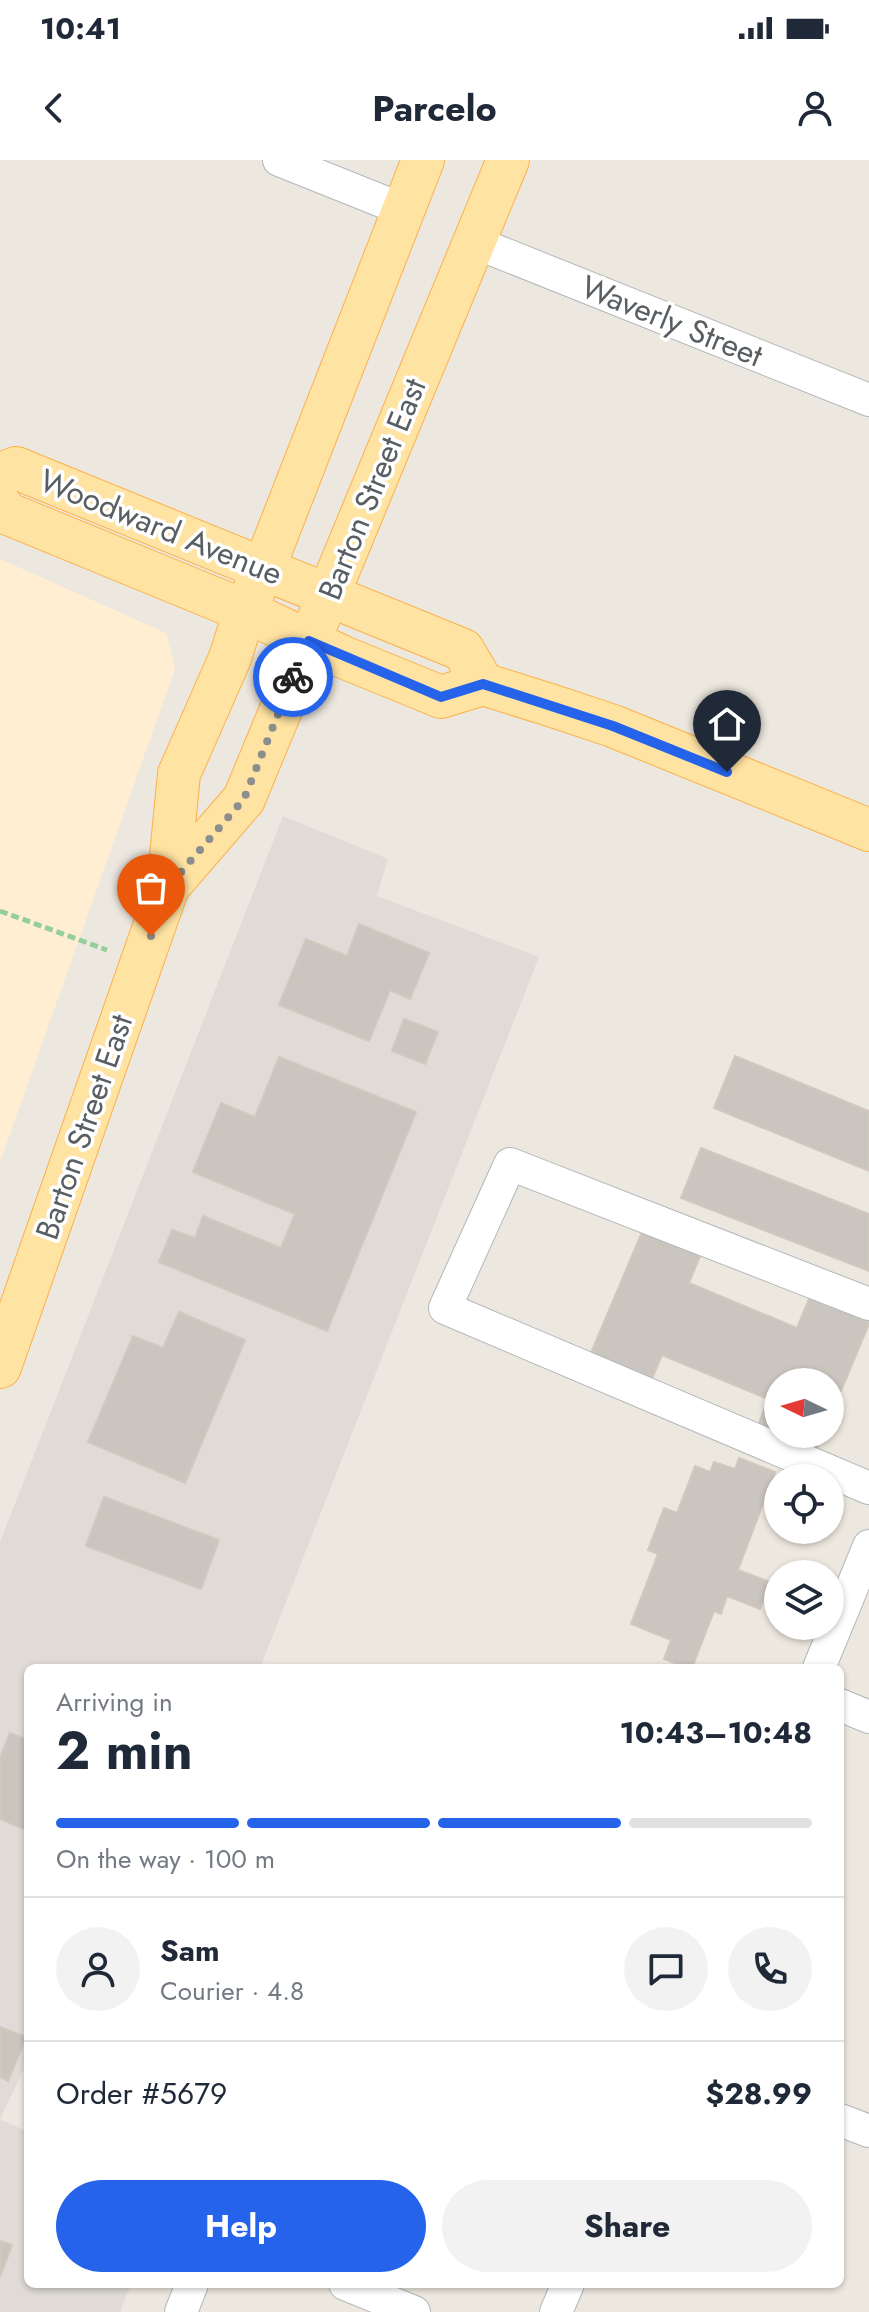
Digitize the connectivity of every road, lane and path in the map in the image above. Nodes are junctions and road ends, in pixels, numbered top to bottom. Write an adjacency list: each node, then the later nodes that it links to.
1 (279, 160): 4 (street)
2 (423, 160): 4 (main road, Barton Street East)
3 (508, 160): 5 (main road, Barton Street East)
4 (404, 210): 9 (main road, Barton Street East)
5 (474, 242): 6 (street, Waverly Street); 10 (main road, Barton Street East)
6 (869, 400)
7 (0, 474): 9 (main road, Woodward Avenue)
8 (0, 504): 11 (main road, Woodward Avenue)
9 (264, 568): 10 (main road, Woodward Avenue); 11 (main road, Barton Street East)
10 (329, 595): 12 (main road, Barton Street East); 13 (main road, Woodward Avenue)
11 (245, 611): 12 (main road, Woodward Avenue); 15 (main road, Barton Street East)
12 (309, 641): 13 (main road, Woodward Avenue); 15 (main road, Barton Street East)
13 (483, 684): 14 (main road)
14 (869, 830)
15 (168, 887): 17 (main road, Barton Street East)
16 (0, 911): 17 (path)
17 (142, 960): 19 (main road, Barton Street East)
18 (869, 1304): 20 (street)
19 (0, 1367)
20 (869, 1488)
21 (869, 1546): 22 (street)
22 (821, 1664)
23 (844, 1707): 24 (street)
24 (869, 1717)
25 (844, 2122): 26 (street)
26 (869, 2131)
27 (190, 2288): 30 (street)
28 (355, 2288): 31 (street)
29 (566, 2288): 32 (street)
30 (181, 2312)
31 (414, 2312)
32 (556, 2312)

